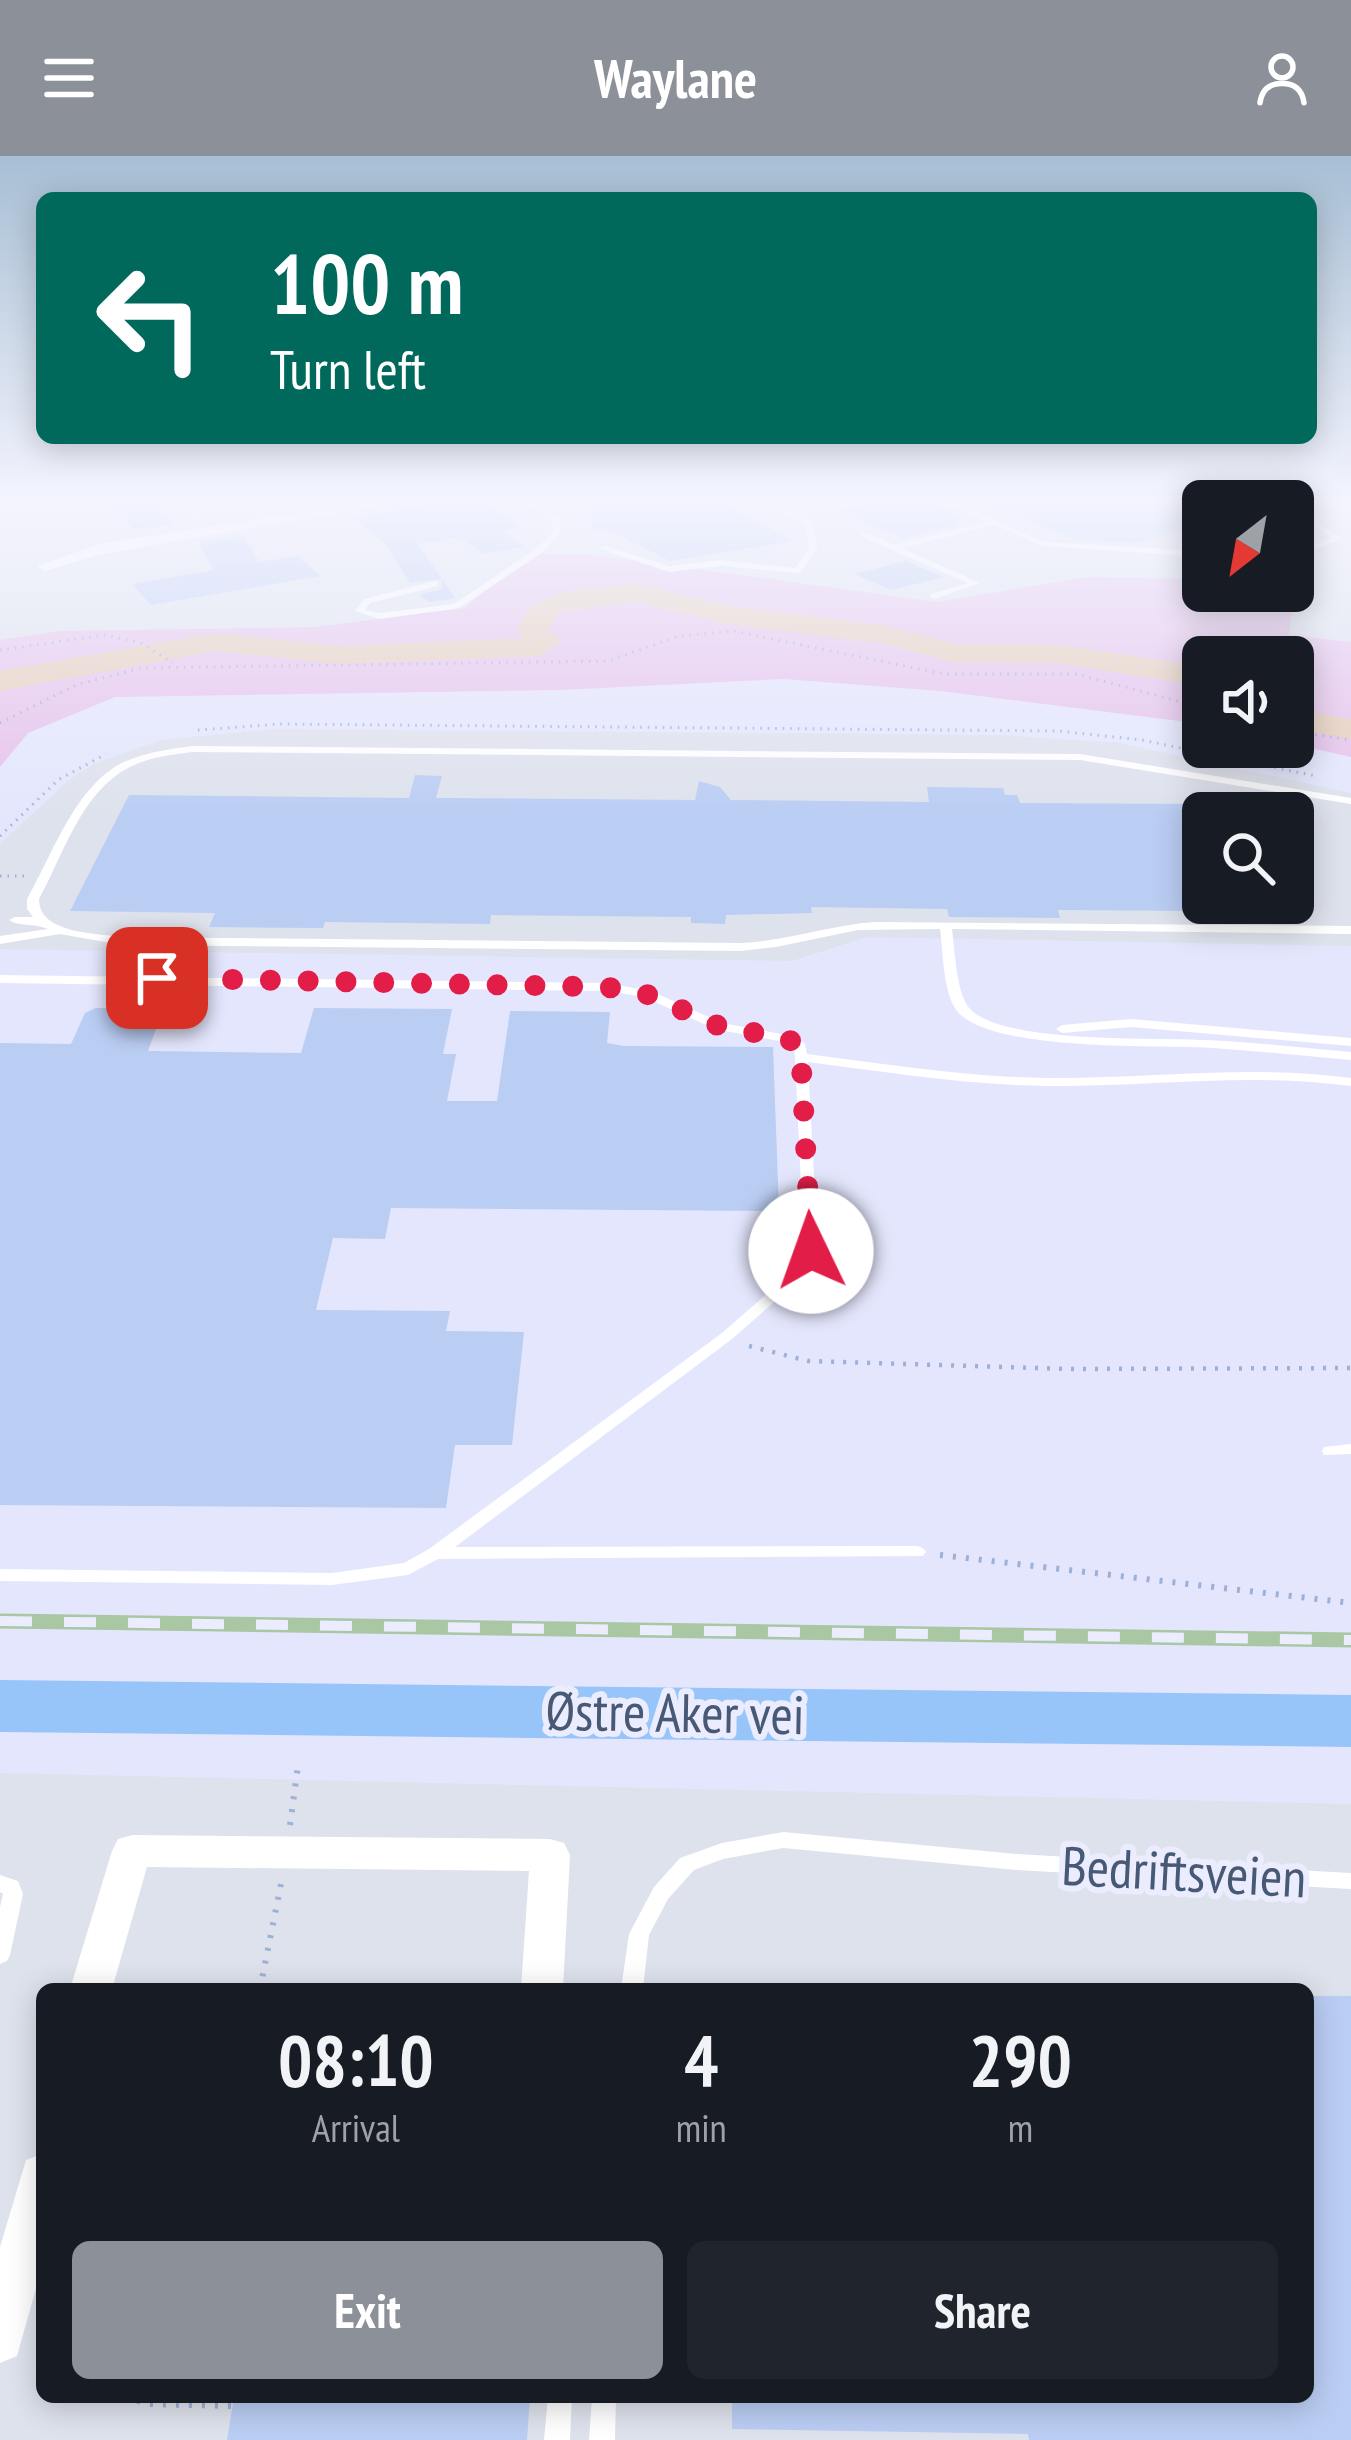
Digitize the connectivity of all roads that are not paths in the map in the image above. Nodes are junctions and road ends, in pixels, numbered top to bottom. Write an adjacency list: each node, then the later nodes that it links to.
1 (363, 606): 2 (lane)
2 (439, 606)
3 (1351, 801): 5 (lane)
4 (15, 920): 5 (lane)
5 (41, 921): 6 (lane)
6 (60, 930): 7 (lane); 9 (lane)
7 (947, 930): 8 (lane); 12 (lane)
8 (1351, 930)
9 (0, 940)
10 (0, 979): 18 (lane)
11 (1244, 1033): 12 (lane); 14 (lane); 15 (lane)
12 (1039, 1034): 13 (lane)
13 (1098, 1038): 14 (lane); 16 (lane)
14 (1165, 1038): 16 (lane)
15 (1351, 1042)
16 (1202, 1044): 17 (lane)
17 (1351, 1056)
18 (801, 1058): 19 (lane); 23 (lane)
19 (1351, 1082)
20 (1351, 1449): 21 (lane)
21 (1330, 1451)
22 (917, 1552): 23 (lane)
23 (435, 1553): 24 (lane)
24 (0, 1575)
25 (0, 1706): 26 (highway, Østre Aker vei)
26 (1351, 1721)
27 (0, 1743): 28 (highway, Østre Aker vei)
28 (1351, 1759)
29 (1351, 1881): 34 (lane, Bedriftsveien)
30 (0, 1883): 31 (lane)
31 (0, 1955)
32 (93, 1983): 33 (street)
33 (542, 1983)
34 (633, 1983)
35 (36, 2214): 36 (street)
36 (0, 2338)
37 (560, 2403): 39 (lane)
38 (604, 2403): 40 (lane)
39 (557, 2440)
40 (602, 2440)

